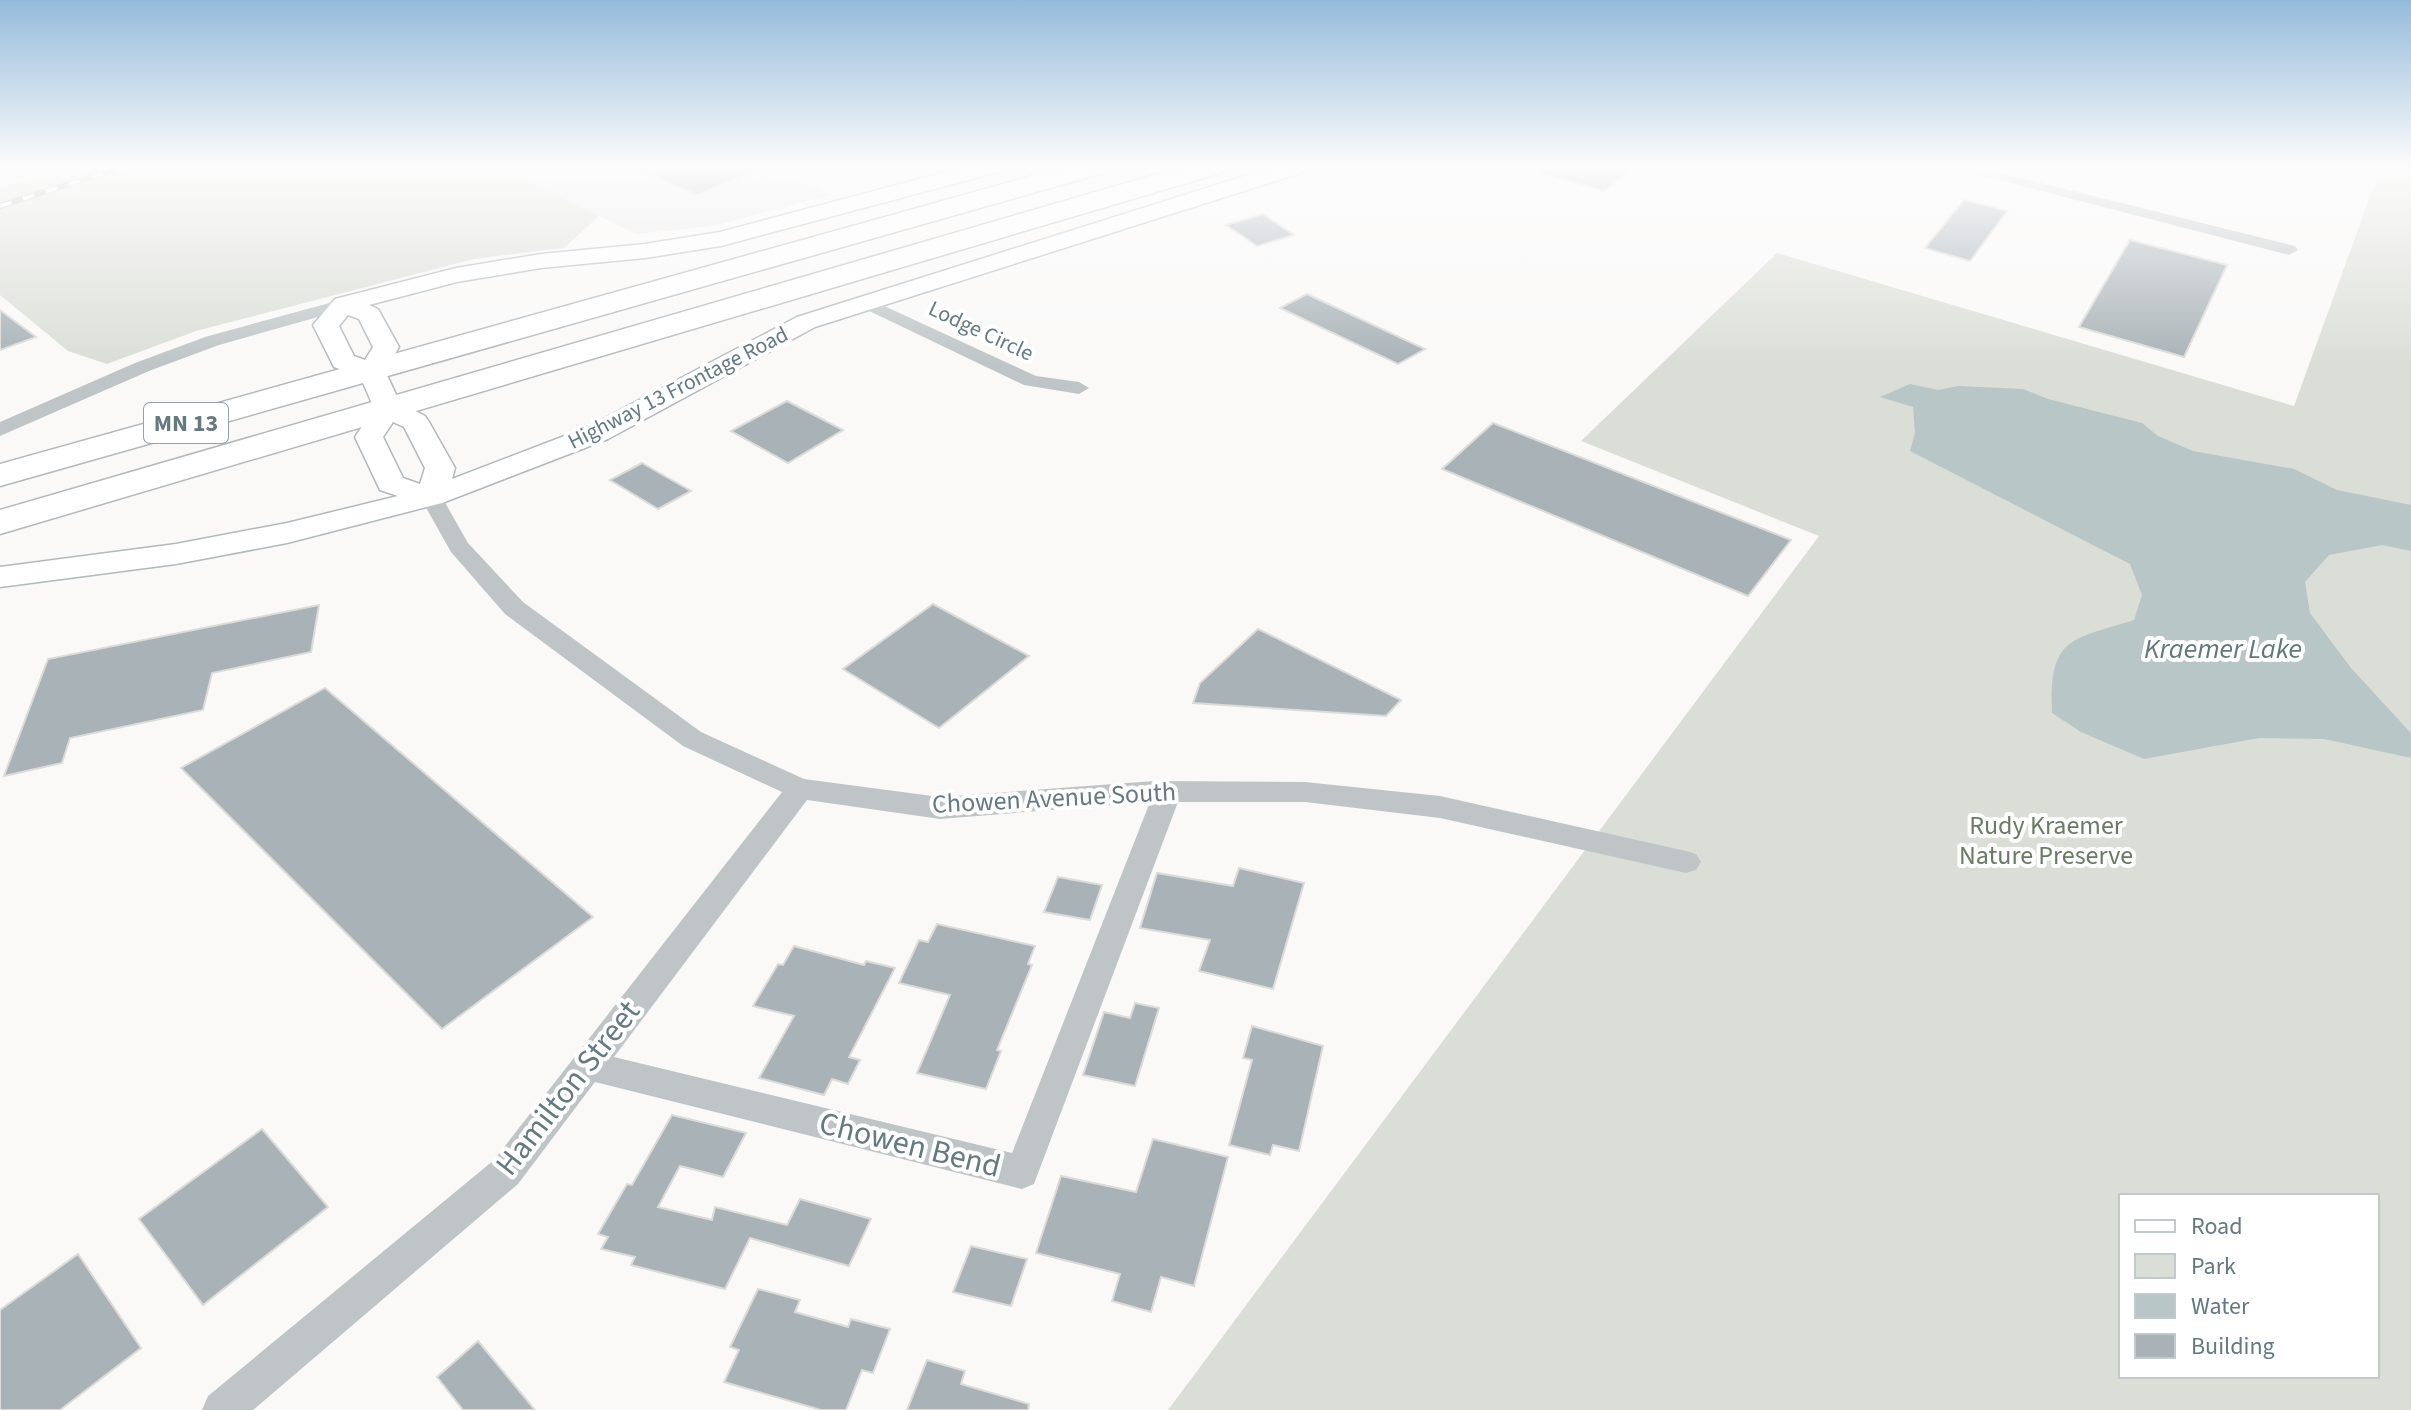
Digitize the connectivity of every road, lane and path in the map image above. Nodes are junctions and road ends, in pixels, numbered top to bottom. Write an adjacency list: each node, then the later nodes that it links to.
1 (748, 232): 8 (street)
2 (865, 232): 9 (highway, MN 13)
3 (990, 232): 11 (highway, MN 13)
4 (1092, 232): 7 (street, Highway 13 Frontage Road)
5 (2216, 232): 6 (street)
6 (2289, 250)
7 (867, 303): 10 (street, Lodge Circle); 14 (street, Highway 13 Frontage Road)
8 (344, 304): 9 (street); 9 (street); 12 (street)
9 (371, 371): 11 (street); 13 (highway, MN 13)
10 (1079, 388)
11 (388, 408): 14 (street); 14 (street); 15 (highway, MN 13)
12 (0, 430)
13 (0, 475)
14 (431, 497): 16 (street, Highway 13 Frontage Road); 17 (street, Chowen Avenue South)
15 (0, 522)
16 (0, 577)
17 (800, 789): 18 (street, Chowen Avenue South); 20 (street, Hamilton Street)
18 (1168, 791): 19 (street, Chowen Avenue South); 20 (street, Chowen Bend)
19 (1686, 862)
20 (588, 1065): 21 (street, Hamilton Street)
21 (222, 1410)

